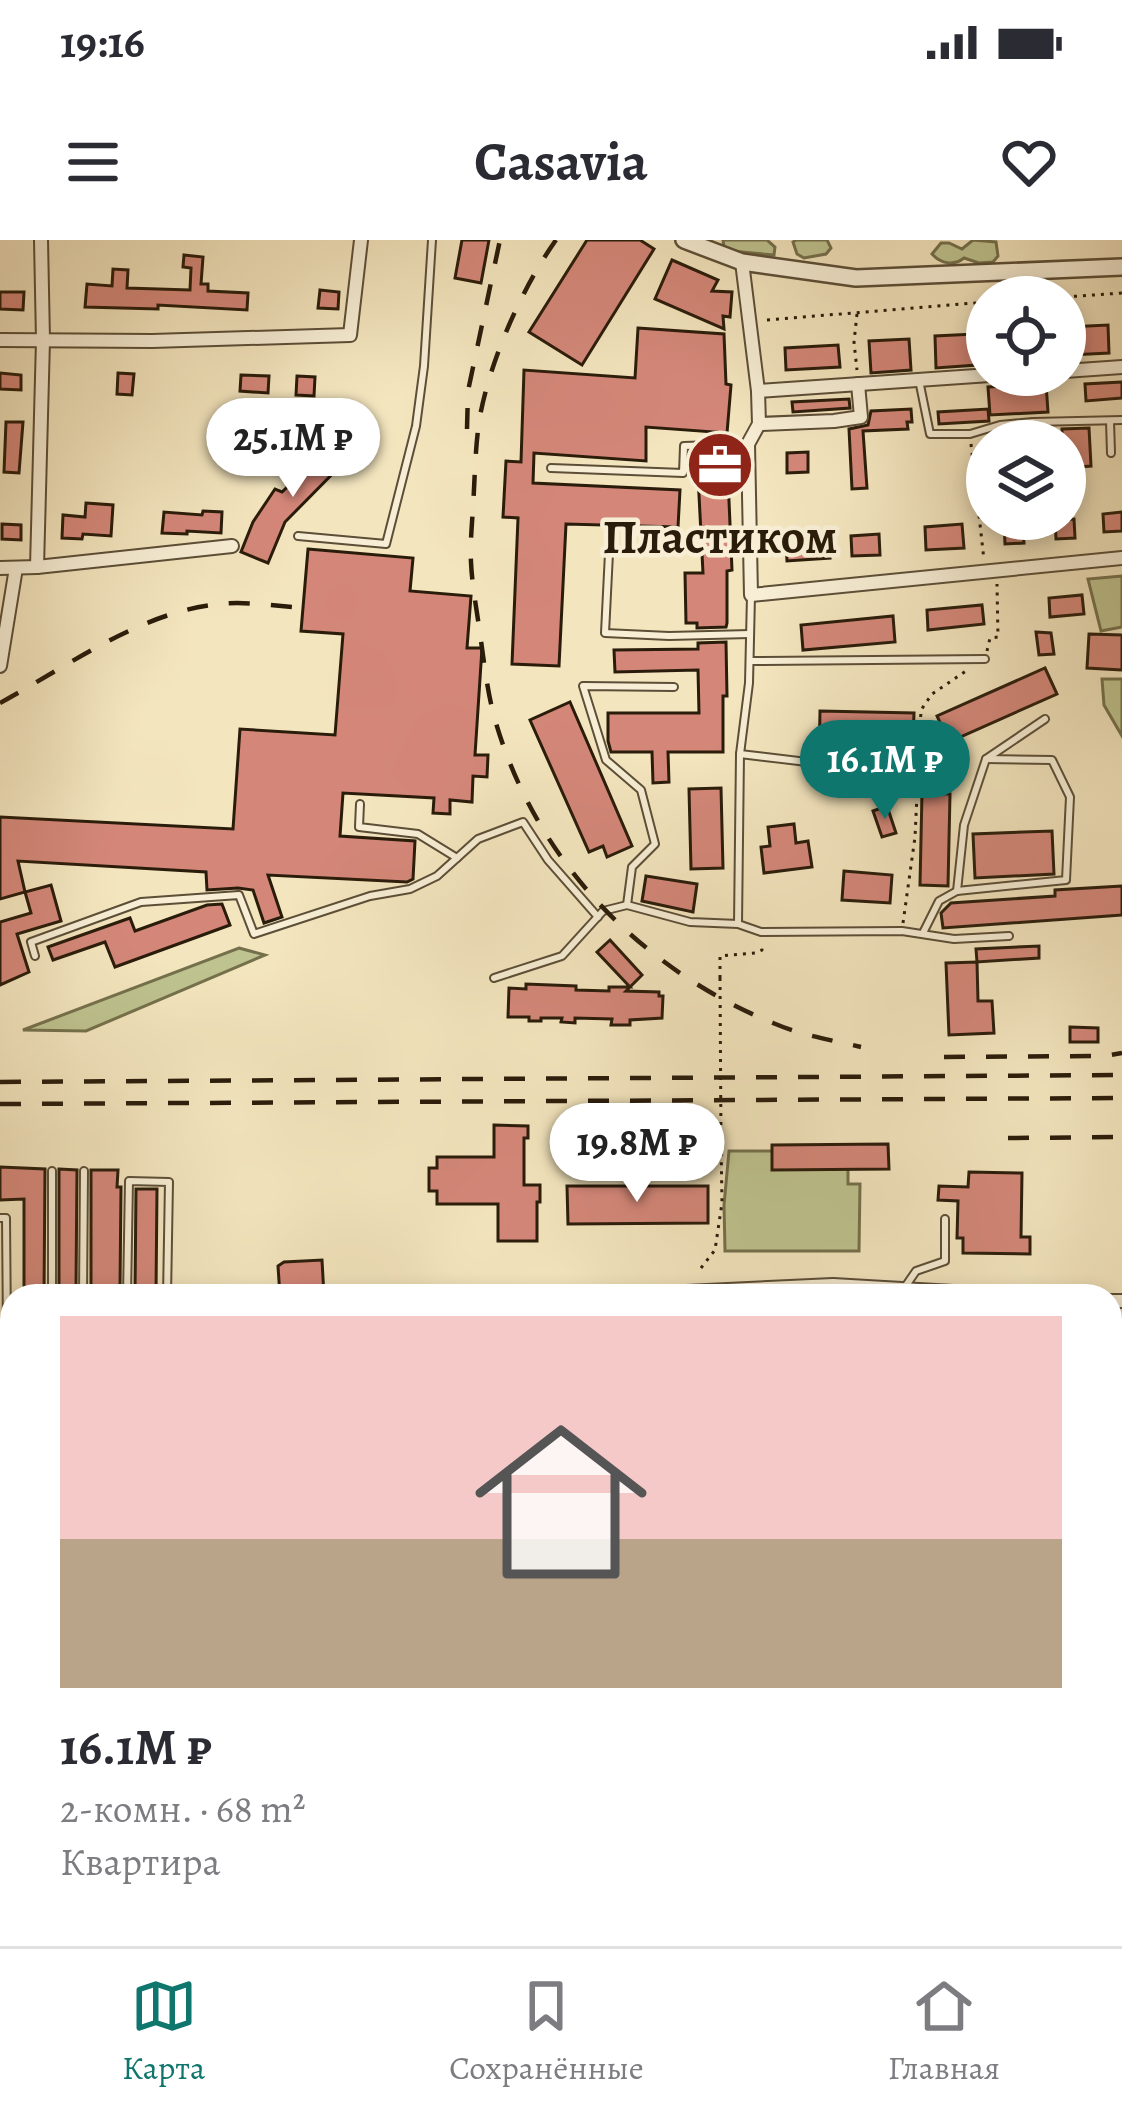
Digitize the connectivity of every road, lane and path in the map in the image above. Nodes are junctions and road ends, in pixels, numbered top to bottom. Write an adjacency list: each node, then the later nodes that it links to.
1 (41, 240): 13 (street)
2 (361, 240): 13 (street)
3 (432, 240): 28 (lane)
4 (684, 240): 5 (street)
5 (742, 262): 6 (street); 19 (street)
6 (1122, 267)
7 (1122, 293): 8 (path)
8 (1086, 295)
9 (966, 303): 10 (path)
10 (857, 311): 11 (path); 18 (path)
11 (767, 320)
12 (0, 340): 13 (street)
13 (44, 340): 33 (street)
14 (1122, 367): 15 (street)
15 (1086, 369)
16 (966, 376): 17 (street)
17 (919, 379): 18 (street); 24 (lane)
18 (858, 384): 19 (street); 23 (street)
19 (758, 391): 23 (street)
20 (1122, 419): 22 (lane)
21 (1086, 421): 22 (lane)
22 (1110, 421): 26 (lane)
23 (759, 424): 25 (street)
24 (966, 434)
25 (748, 444): 27 (lane); 37 (street)
26 (1111, 453)
27 (551, 468)
28 (298, 536)
29 (986, 540): 36 (path)
30 (232, 547): 33 (street)
31 (609, 553): 38 (lane)
32 (1122, 558): 36 (street)
33 (37, 567): 35 (street)
34 (0, 568): 35 (street)
35 (16, 568): 41 (street)
36 (991, 573): 37 (street); 39 (path)
37 (751, 595): 38 (lane)
38 (750, 634): 40 (lane)
39 (985, 659): 40 (lane); 53 (path)
40 (750, 662): 44 (lane)
41 (0, 666)
42 (674, 687): 50 (lane)
43 (1045, 719): 45 (lane)
44 (740, 754): 46 (lane); 52 (lane)
45 (986, 759): 49 (lane); 49 (lane)
46 (878, 792)
47 (360, 804): 48 (lane)
48 (457, 857): 51 (lane); 57 (lane)
49 (957, 891): 55 (lane)
50 (627, 905): 51 (lane); 52 (lane)
51 (598, 917): 58 (lane)
52 (738, 924): 54 (lane)
53 (902, 931): 54 (lane); 55 (lane)
54 (761, 932): 63 (path, bridge)
55 (923, 933): 56 (lane)
56 (1009, 936)
57 (35, 956)
58 (494, 977)
59 (52, 1171): 65 (lane)
60 (84, 1171): 66 (lane)
61 (0, 1218): 64 (lane)
62 (945, 1219): 69 (lane)
63 (701, 1268)
64 (6, 1284)
65 (52, 1284)
66 (83, 1284)
67 (127, 1284): 68 (lane)
68 (167, 1284)
69 (907, 1284)

